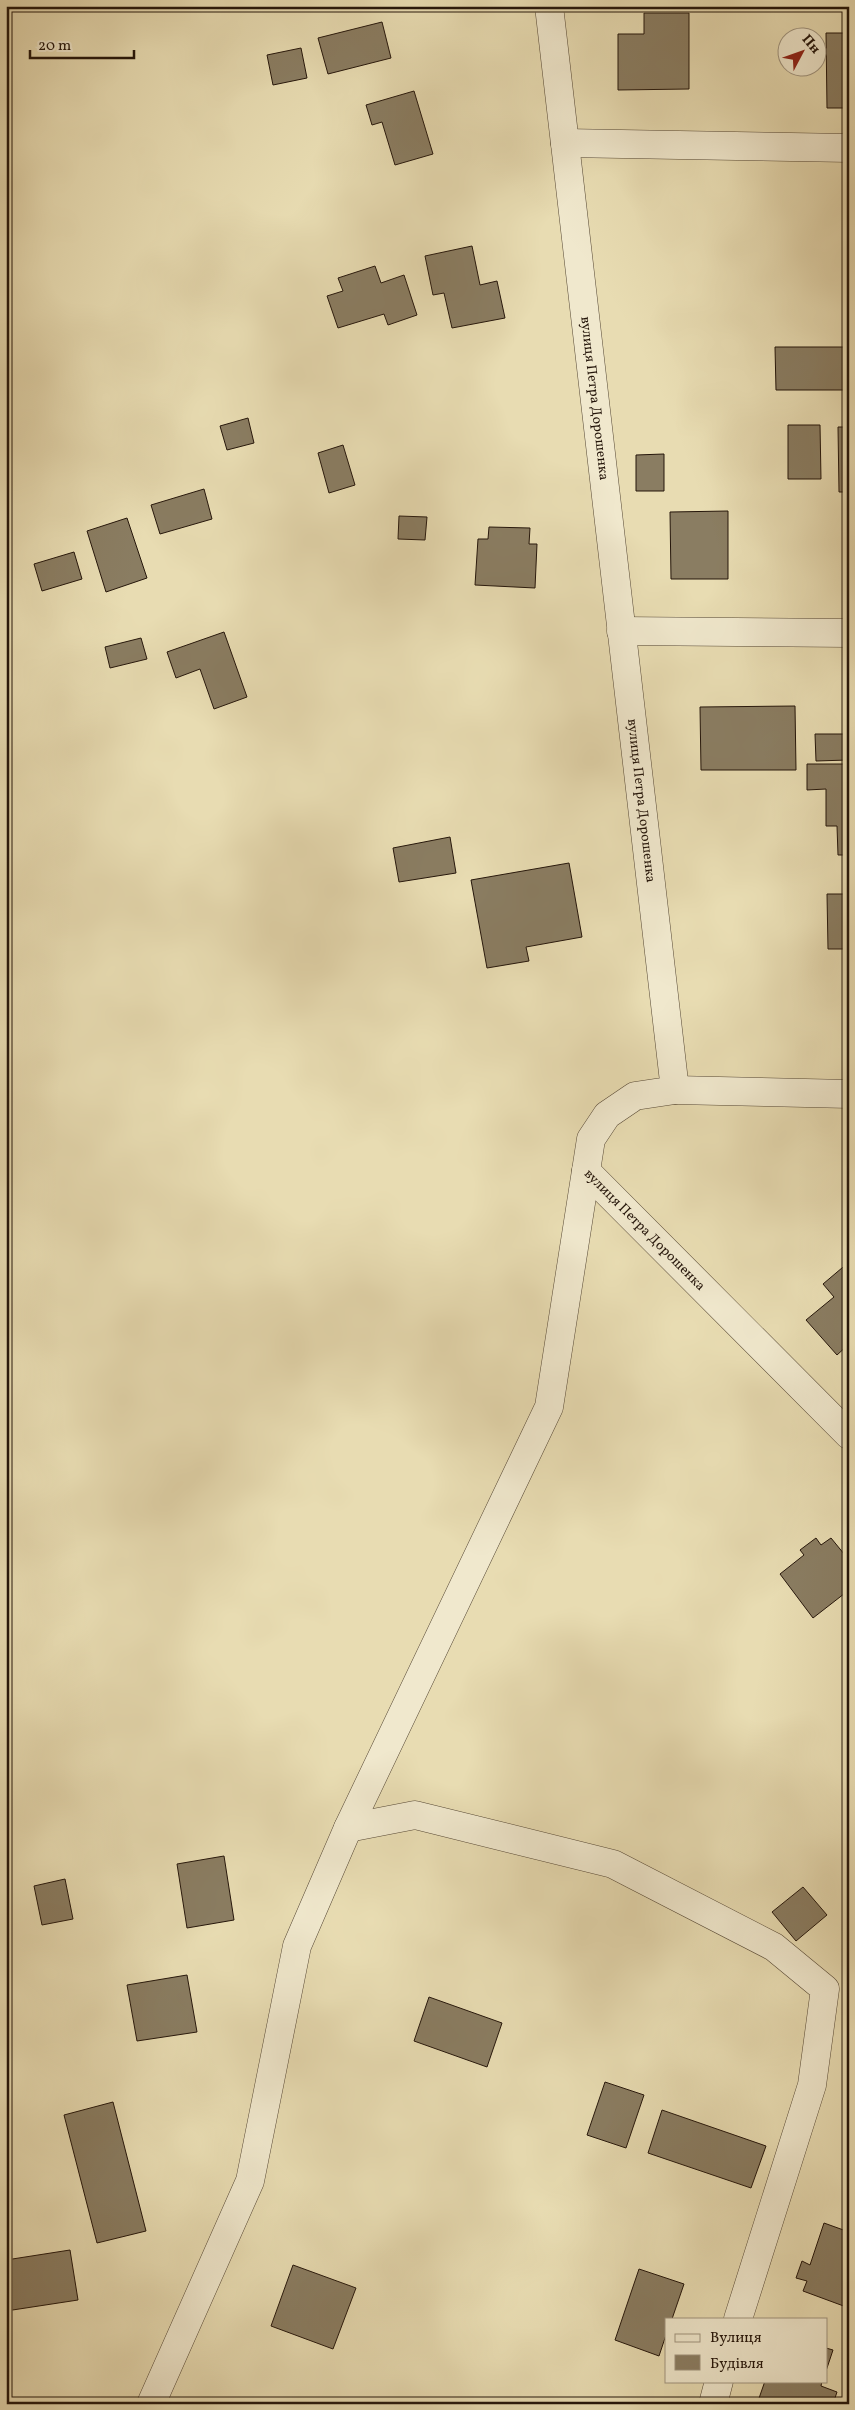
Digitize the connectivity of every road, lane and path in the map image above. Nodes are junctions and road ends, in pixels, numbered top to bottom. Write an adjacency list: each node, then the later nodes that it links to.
1 (549, 6): 2 (street, вулиця Петра Дорошенка)
2 (565, 143): 3 (street); 4 (street, вулиця Петра Дорошенка)
3 (849, 148)
4 (621, 632): 5 (street); 6 (street, вулиця Петра Дорошенка)
5 (849, 633)
6 (675, 1090): 7 (street); 8 (street, вулиця Петра Дорошенка)
7 (849, 1094)
8 (586, 1171): 9 (street, вулиця Петра Дорошенка); 10 (street)
9 (849, 1435)
10 (348, 1828): 11 (street); 13 (street)
11 (738, 2318)
12 (719, 2382): 14 (street)
13 (151, 2404)
14 (713, 2404)

